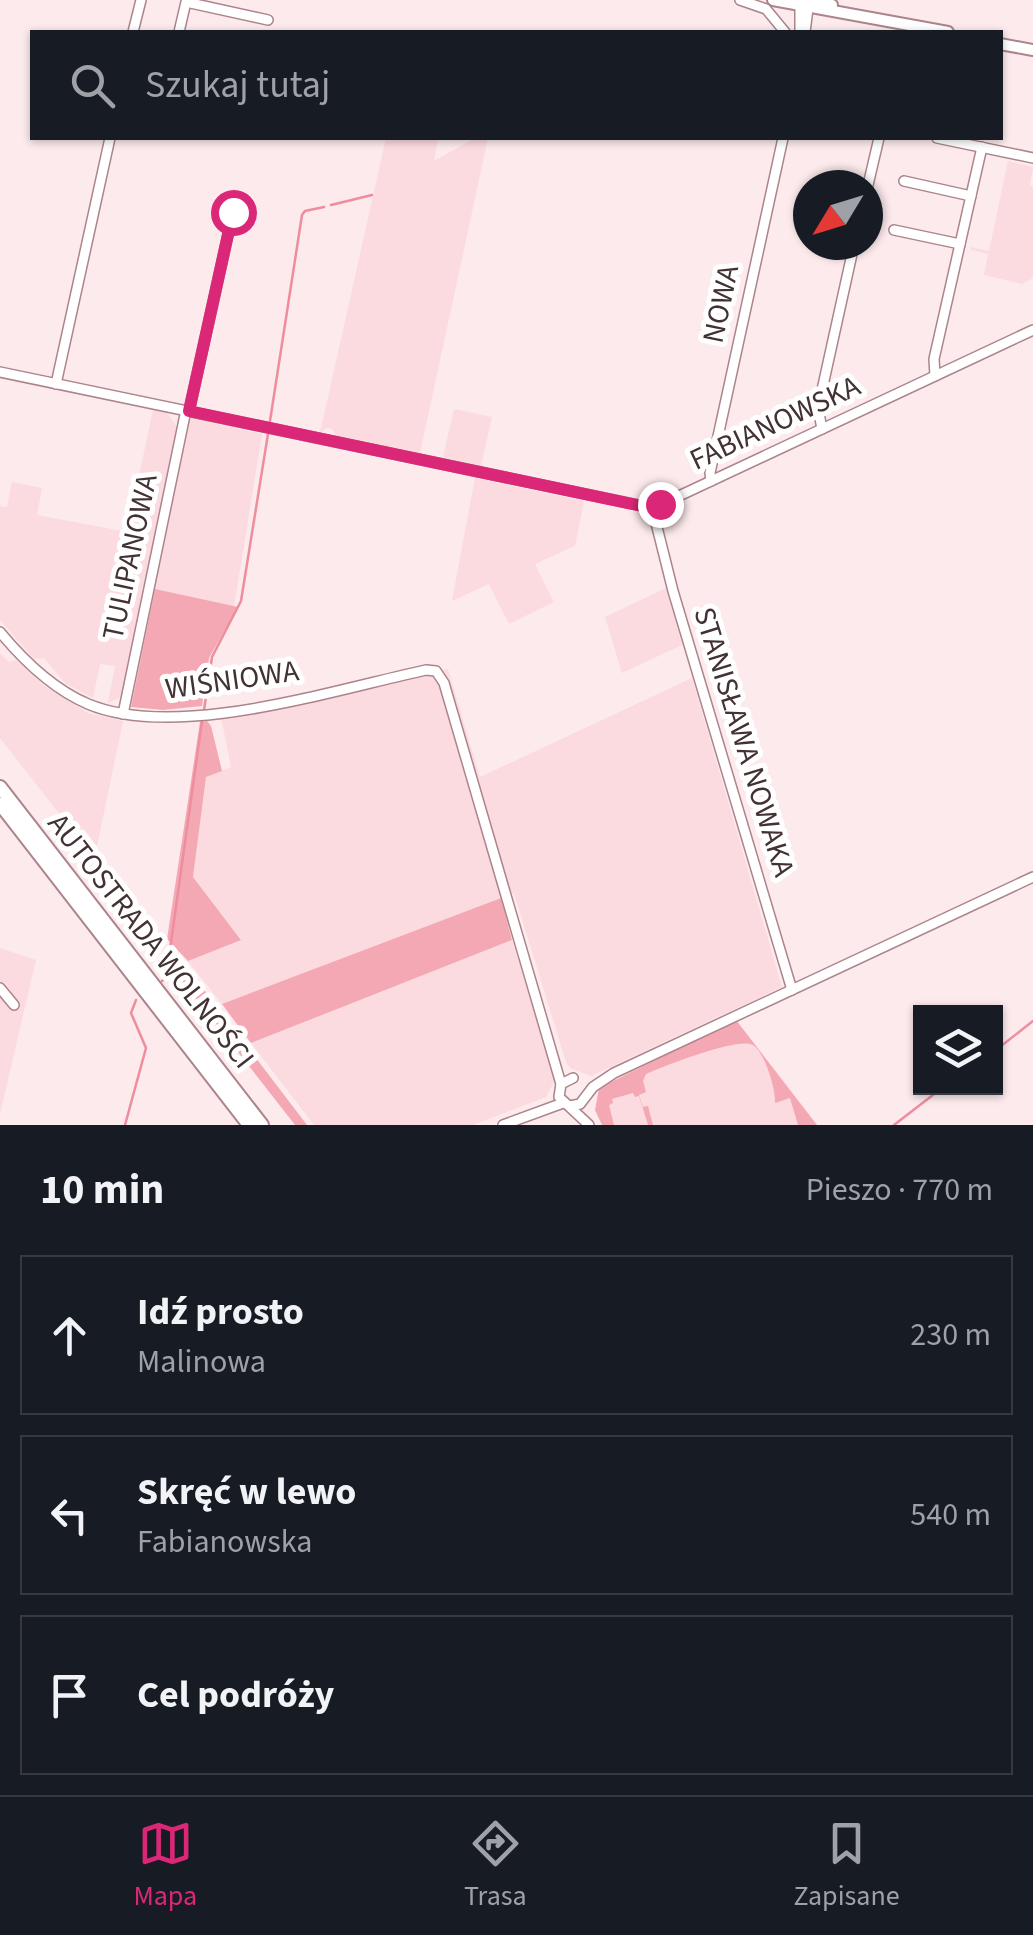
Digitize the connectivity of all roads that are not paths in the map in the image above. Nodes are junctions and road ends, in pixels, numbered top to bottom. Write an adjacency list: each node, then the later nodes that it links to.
1 (141, 0): 6 (street)
2 (740, 0): 8 (street)
3 (773, 0): 4 (main road)
4 (805, 3): 9 (street); 10 (main road)
5 (268, 20): 7 (street)
6 (134, 30)
7 (179, 30)
8 (784, 30)
9 (802, 30)
10 (938, 30)
11 (1003, 45): 12 (main road)
12 (1033, 50)
13 (110, 140): 29 (street)
14 (783, 140): 32 (street, NOWA)
15 (878, 140): 19 (street)
16 (947, 140): 17 (street)
17 (982, 147): 18 (street); 21 (street)
18 (1033, 158)
19 (871, 170)
20 (904, 182): 21 (street)
21 (972, 196): 24 (street)
22 (233, 212): 30 (street, TULIPANOWA)
23 (894, 230): 24 (street)
24 (960, 244): 28 (street)
25 (851, 260): 31 (street)
26 (1033, 330): 28 (street, FABIANOWSKA)
27 (0, 372): 29 (street)
28 (934, 376): 31 (street, FABIANOWSKA)
29 (56, 384): 30 (street)
30 (188, 411): 33 (street); 35 (street, TULIPANOWA)
31 (822, 429): 32 (street, FABIANOWSKA)
32 (711, 480): 33 (street, FABIANOWSKA)
33 (652, 507): 40 (street, STANISŁAWA NOWAKA)
34 (0, 632): 35 (street, WIŚNIOWA)
35 (123, 714): 42 (street, WIŚNIOWA)
36 (0, 787): 50 (highway, AUTOSTRADA WOLNOŚCI)
37 (0, 804): 49 (highway, AUTOSTRADA WOLNOŚCI)
38 (1033, 877): 40 (street)
39 (0, 988): 41 (street)
40 (792, 990): 43 (street)
41 (14, 1005)
42 (554, 1054): 44 (street); 45 (street)
43 (614, 1074): 44 (street); 46 (street)
44 (578, 1080): 45 (street); 46 (street)
45 (560, 1088): 47 (street); 48 (street)
46 (585, 1098): 47 (street); 52 (street)
47 (567, 1105): 48 (street); 52 (street)
48 (528, 1114): 51 (street)
49 (248, 1125)
50 (262, 1125)
51 (503, 1125)
52 (590, 1125)

